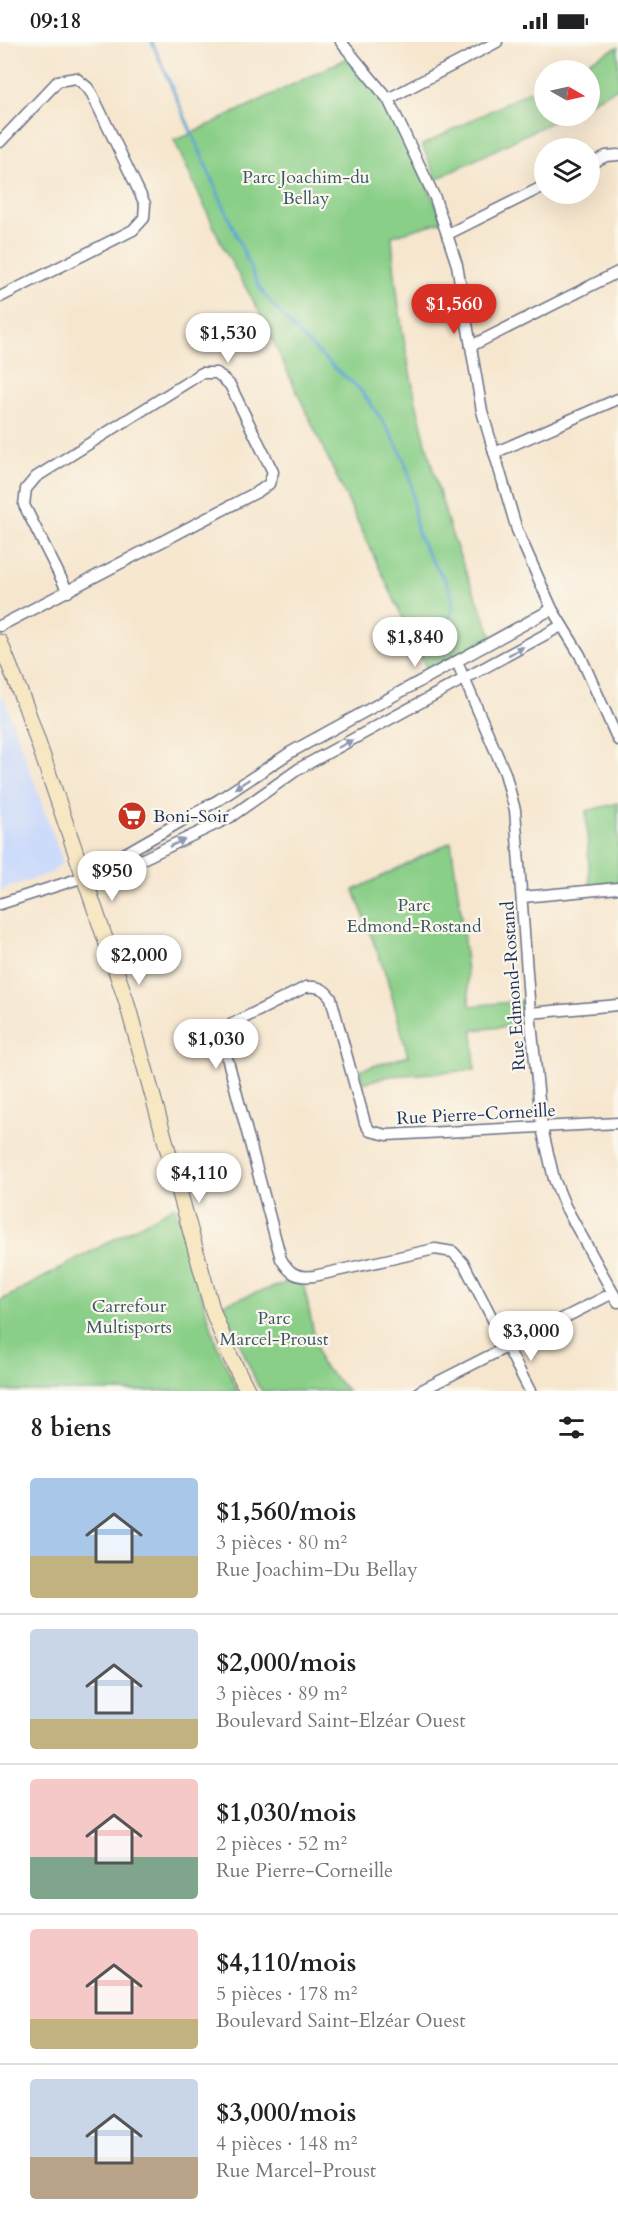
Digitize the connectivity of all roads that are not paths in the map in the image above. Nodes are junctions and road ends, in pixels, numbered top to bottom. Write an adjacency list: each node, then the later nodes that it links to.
1 (340, 42): 3 (street)
2 (497, 42): 3 (street)
3 (388, 99): 8 (street)
4 (0, 142): 10 (street)
5 (618, 155): 6 (street)
6 (600, 159)
7 (534, 191): 8 (street)
8 (448, 234): 11 (street)
9 (618, 272): 11 (street)
10 (0, 297)
11 (471, 346): 13 (street)
12 (618, 399): 13 (street)
13 (494, 453): 15 (street)
14 (68, 592): 14 (street); 16 (street)
15 (552, 609): 17 (street); 19 (street)
16 (0, 626)
17 (561, 626): 20 (street, one-way to 17); 21 (street)
18 (0, 642): 22 (street)
19 (457, 662): 20 (street, Rue Edmond-Rostand); 22 (street, one-way to 22)
20 (465, 679): 22 (street, one-way to 20); 24 (street, Rue Edmond-Rostand)
21 (618, 740)
22 (84, 877): 25 (street); 32 (street)
23 (618, 888): 24 (street)
24 (523, 897): 27 (street, Rue Edmond-Rostand)
25 (0, 904)
26 (618, 1005): 27 (street)
27 (530, 1013): 29 (street, Rue Edmond-Rostand)
28 (618, 1123): 29 (street, Rue Pierre-Corneille)
29 (542, 1128): 30 (street, Rue Edmond-Rostand); 31 (street, Rue Pierre-Corneille)
30 (616, 1298): 31 (street)
31 (507, 1346): 33 (street); 34 (street)
32 (248, 1391)
33 (420, 1391)
34 (530, 1391)

